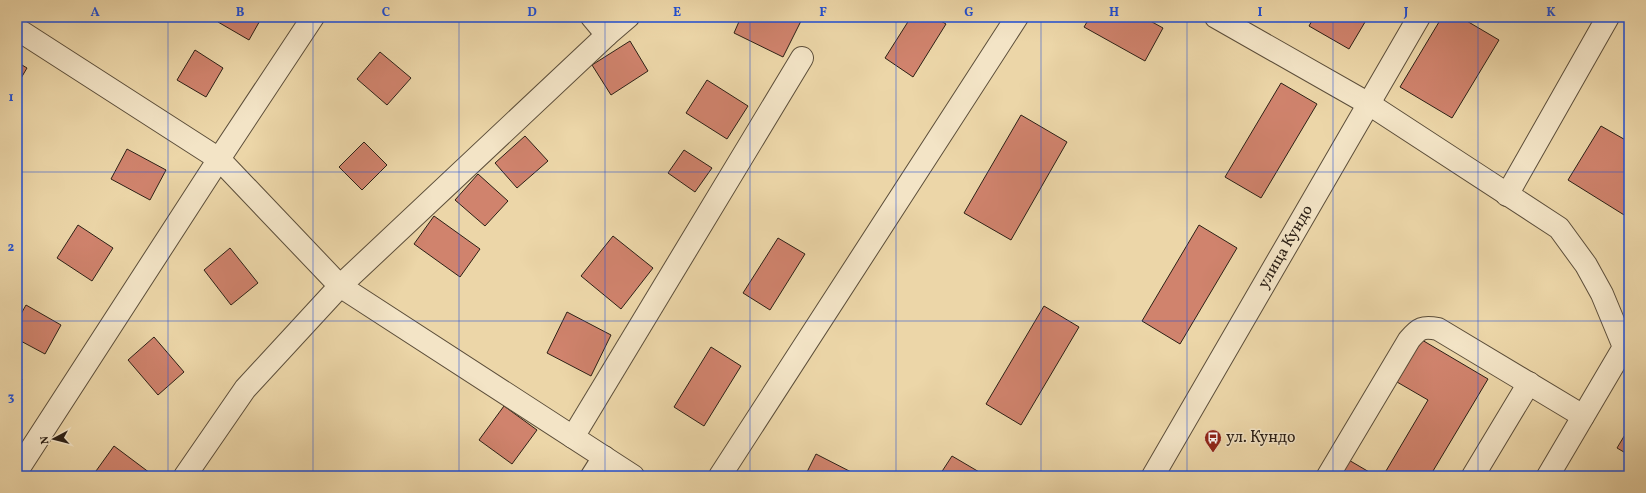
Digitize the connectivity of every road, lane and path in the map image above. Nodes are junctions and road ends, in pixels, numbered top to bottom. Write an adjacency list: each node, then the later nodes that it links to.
1 (313, 17): 12 (street)
2 (592, 17): 9 (street)
3 (628, 17): 9 (street)
4 (1017, 17): 24 (street)
5 (1216, 17): 11 (street)
6 (1419, 17): 11 (street, улица Кундо)
7 (1608, 17): 13 (street)
8 (17, 29): 12 (street)
9 (607, 35): 14 (street)
10 (802, 58): 18 (street)
11 (1369, 104): 13 (street); 25 (street, улица Кундо)
12 (219, 160): 14 (street); 20 (street)
13 (1508, 195): 15 (street)
14 (340, 286): 18 (street); 21 (street)
15 (1627, 346): 17 (street)
16 (1528, 383): 17 (street); 26 (street); 27 (street)
17 (1583, 416): 28 (street)
18 (573, 437): 19 (street)
19 (604, 457): 22 (street); 23 (street)
20 (17, 471)
21 (185, 476)
22 (592, 476)
23 (633, 476)
24 (720, 476)
25 (1153, 476)
26 (1328, 476)
27 (1474, 476)
28 (1548, 476)

